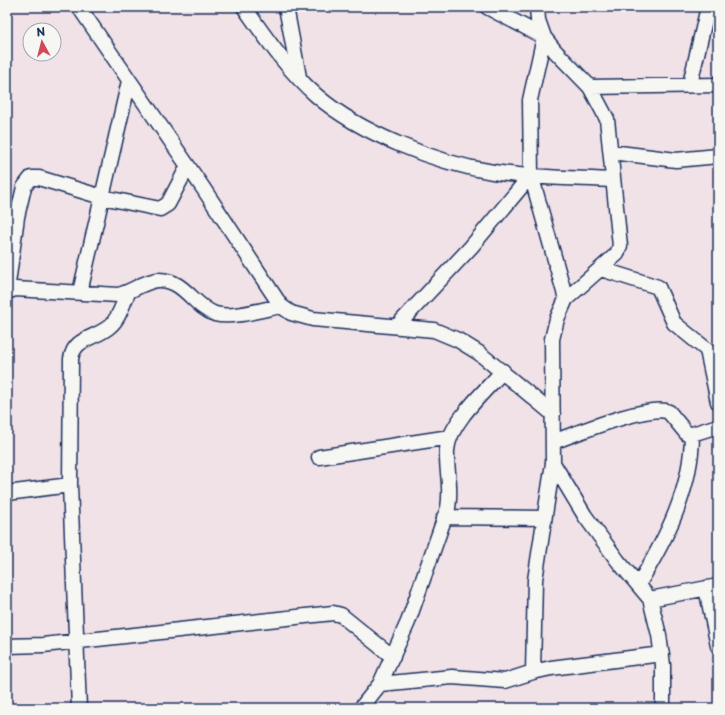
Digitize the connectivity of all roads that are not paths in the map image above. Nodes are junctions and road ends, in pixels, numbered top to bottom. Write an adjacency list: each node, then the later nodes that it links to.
1 (78, 7): 9 (street)
2 (244, 7): 8 (street)
3 (286, 7): 8 (street)
4 (487, 7): 7 (street)
5 (536, 7): 7 (street)
6 (708, 7): 10 (street)
7 (544, 38): 12 (street); 16 (street)
8 (299, 78): 16 (street)
9 (130, 81): 15 (street); 18 (street)
10 (690, 84): 11 (street); 12 (street)
11 (718, 85)
12 (590, 87): 13 (street)
13 (611, 152): 14 (street); 17 (street)
14 (718, 156)
15 (188, 166): 18 (street); 24 (street)
16 (531, 175): 17 (street); 23 (street); 25 (street)
17 (613, 180): 19 (street)
18 (102, 197): 20 (street); 21 (street)
19 (600, 268): 23 (street); 27 (street)
20 (7, 292): 21 (street)
21 (80, 292): 22 (street)
22 (128, 293): 24 (street); 35 (street)
23 (566, 299): 28 (street)
24 (281, 306): 25 (street)
25 (397, 326): 26 (street)
26 (503, 371): 28 (street); 31 (street)
27 (718, 397)
28 (553, 414): 32 (street)
29 (718, 426): 30 (street)
30 (692, 434): 32 (street); 39 (street)
31 (450, 437): 33 (street); 37 (street)
32 (553, 442): 34 (street)
33 (319, 457)
34 (553, 463): 38 (street); 39 (street)
35 (70, 485): 36 (street); 42 (street)
36 (7, 493)
37 (444, 517): 38 (street); 46 (street)
38 (544, 518): 47 (street)
39 (638, 584): 41 (street)
40 (712, 587): 41 (street); 44 (street)
41 (650, 599): 45 (street)
42 (75, 641): 43 (street); 46 (street); 49 (street)
43 (7, 646)
44 (718, 646)
45 (662, 654): 47 (street); 51 (street)
46 (393, 657): 48 (street)
47 (533, 672): 48 (street)
48 (380, 684): 50 (street)
49 (79, 708)
50 (361, 708)
51 (663, 708)

